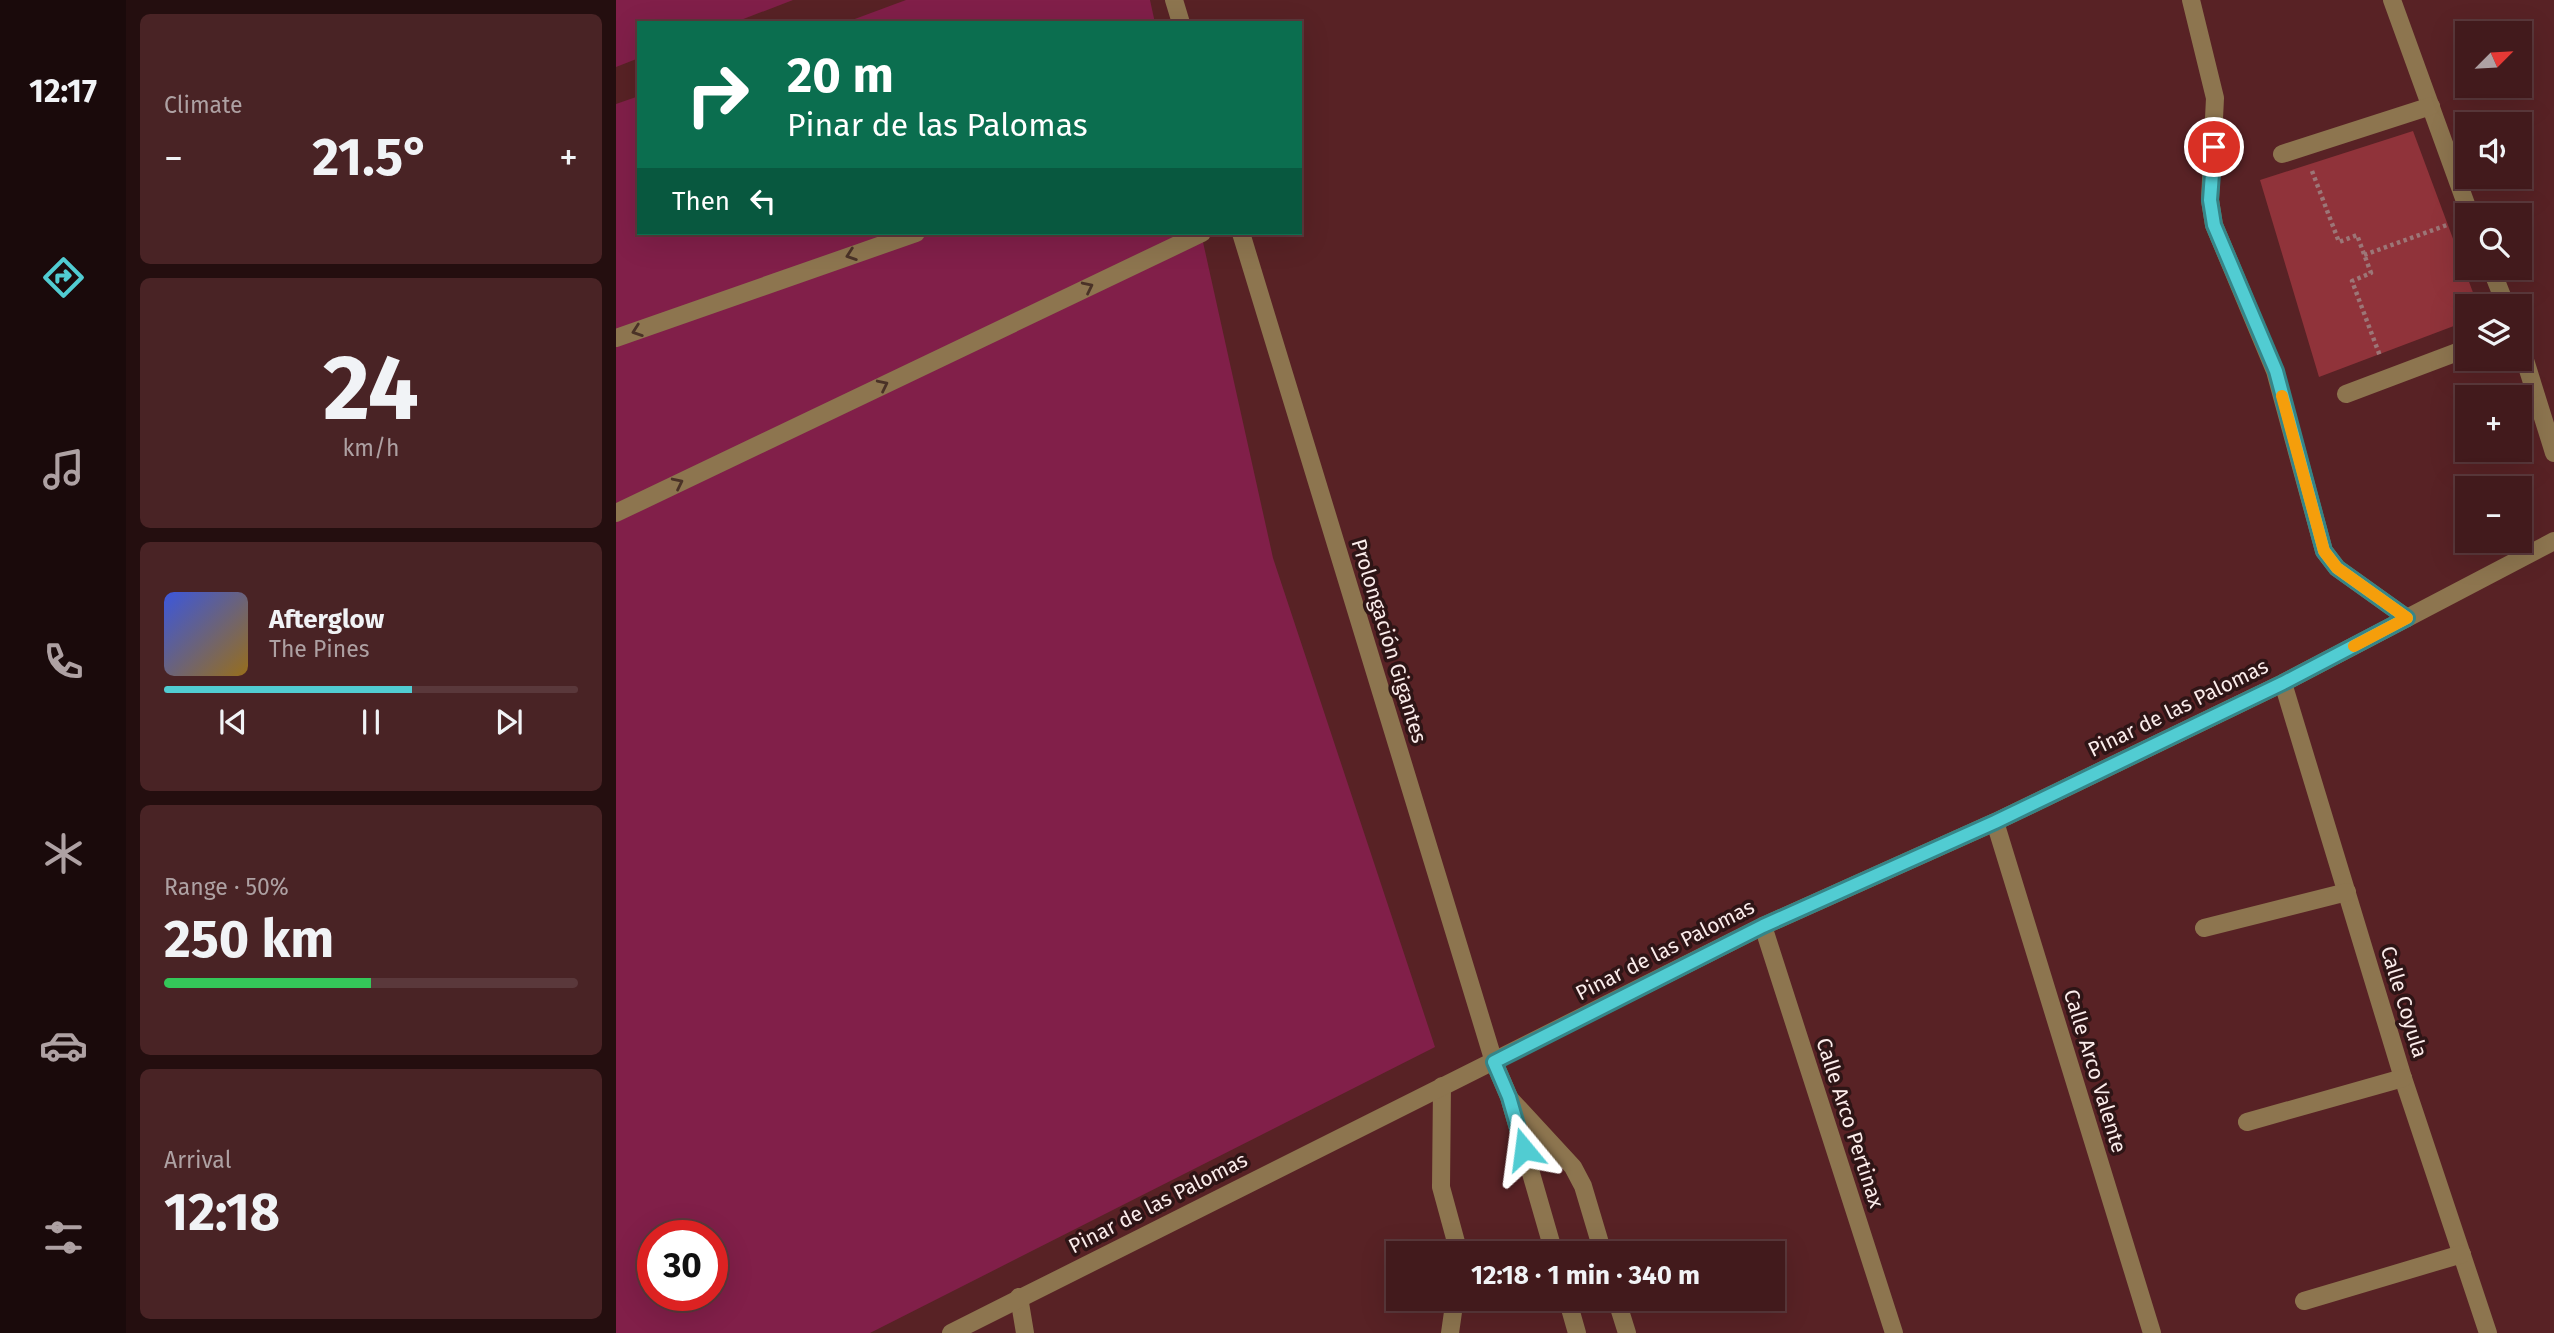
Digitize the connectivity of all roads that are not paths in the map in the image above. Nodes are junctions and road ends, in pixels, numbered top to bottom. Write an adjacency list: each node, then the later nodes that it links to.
1 (1174, 0): 4 (street)
2 (2191, 0): 18 (street)
3 (2392, 0): 5 (street)
4 (1180, 21)
5 (2431, 106): 6 (street); 7 (street)
6 (2282, 154)
7 (2458, 203)
8 (909, 235): 11 (street, one-way to 11)
9 (1198, 235): 16 (street, one-way to 9)
10 (1242, 235): 24 (street, Prolongación Gigantes)
11 (616, 338)
12 (2455, 353): 14 (street)
13 (2528, 371): 15 (street)
14 (2346, 394)
15 (2554, 453)
16 (616, 513)
17 (2554, 541): 18 (street, Pinar de las Palomas)
18 (2407, 618): 19 (street, Pinar de las Palomas)
19 (2283, 683): 20 (street, Pinar de las Palomas); 21 (street, Calle Coyula)
20 (1995, 822): 22 (street, Pinar de las Palomas); 45 (street, Calle Arco Valente)
21 (2347, 892): 23 (street); 25 (street, Calle Coyula)
22 (1763, 926): 24 (street, Pinar de las Palomas); 44 (street, Calle Arco Pertinax)
23 (2204, 928)
24 (1494, 1062): 26 (street, Pinar de las Palomas); 27 (street, Prolongación Gigantes)
25 (2403, 1078): 28 (street); 32 (street, Calle Coyula)
26 (1442, 1086): 29 (street); 33 (street, Pinar de las Palomas)
27 (1509, 1097): 30 (street); 31 (street)
28 (2247, 1122)
29 (1456, 1241)
30 (1551, 1241)
31 (1599, 1241)
32 (2462, 1254): 34 (street); 46 (street, Calle Coyula)
33 (1019, 1297): 38 (street, Pinar de las Palomas); 39 (street)
34 (2304, 1301)
35 (1453, 1311): 40 (street)
36 (1571, 1311): 41 (street)
37 (1620, 1311): 43 (street)
38 (951, 1333)
39 (1025, 1333)
40 (1450, 1333)
41 (1577, 1333): 42 (street)
42 (1585, 1333)
43 (1627, 1333)
44 (1894, 1333)
45 (2151, 1333)
46 (2488, 1333)

